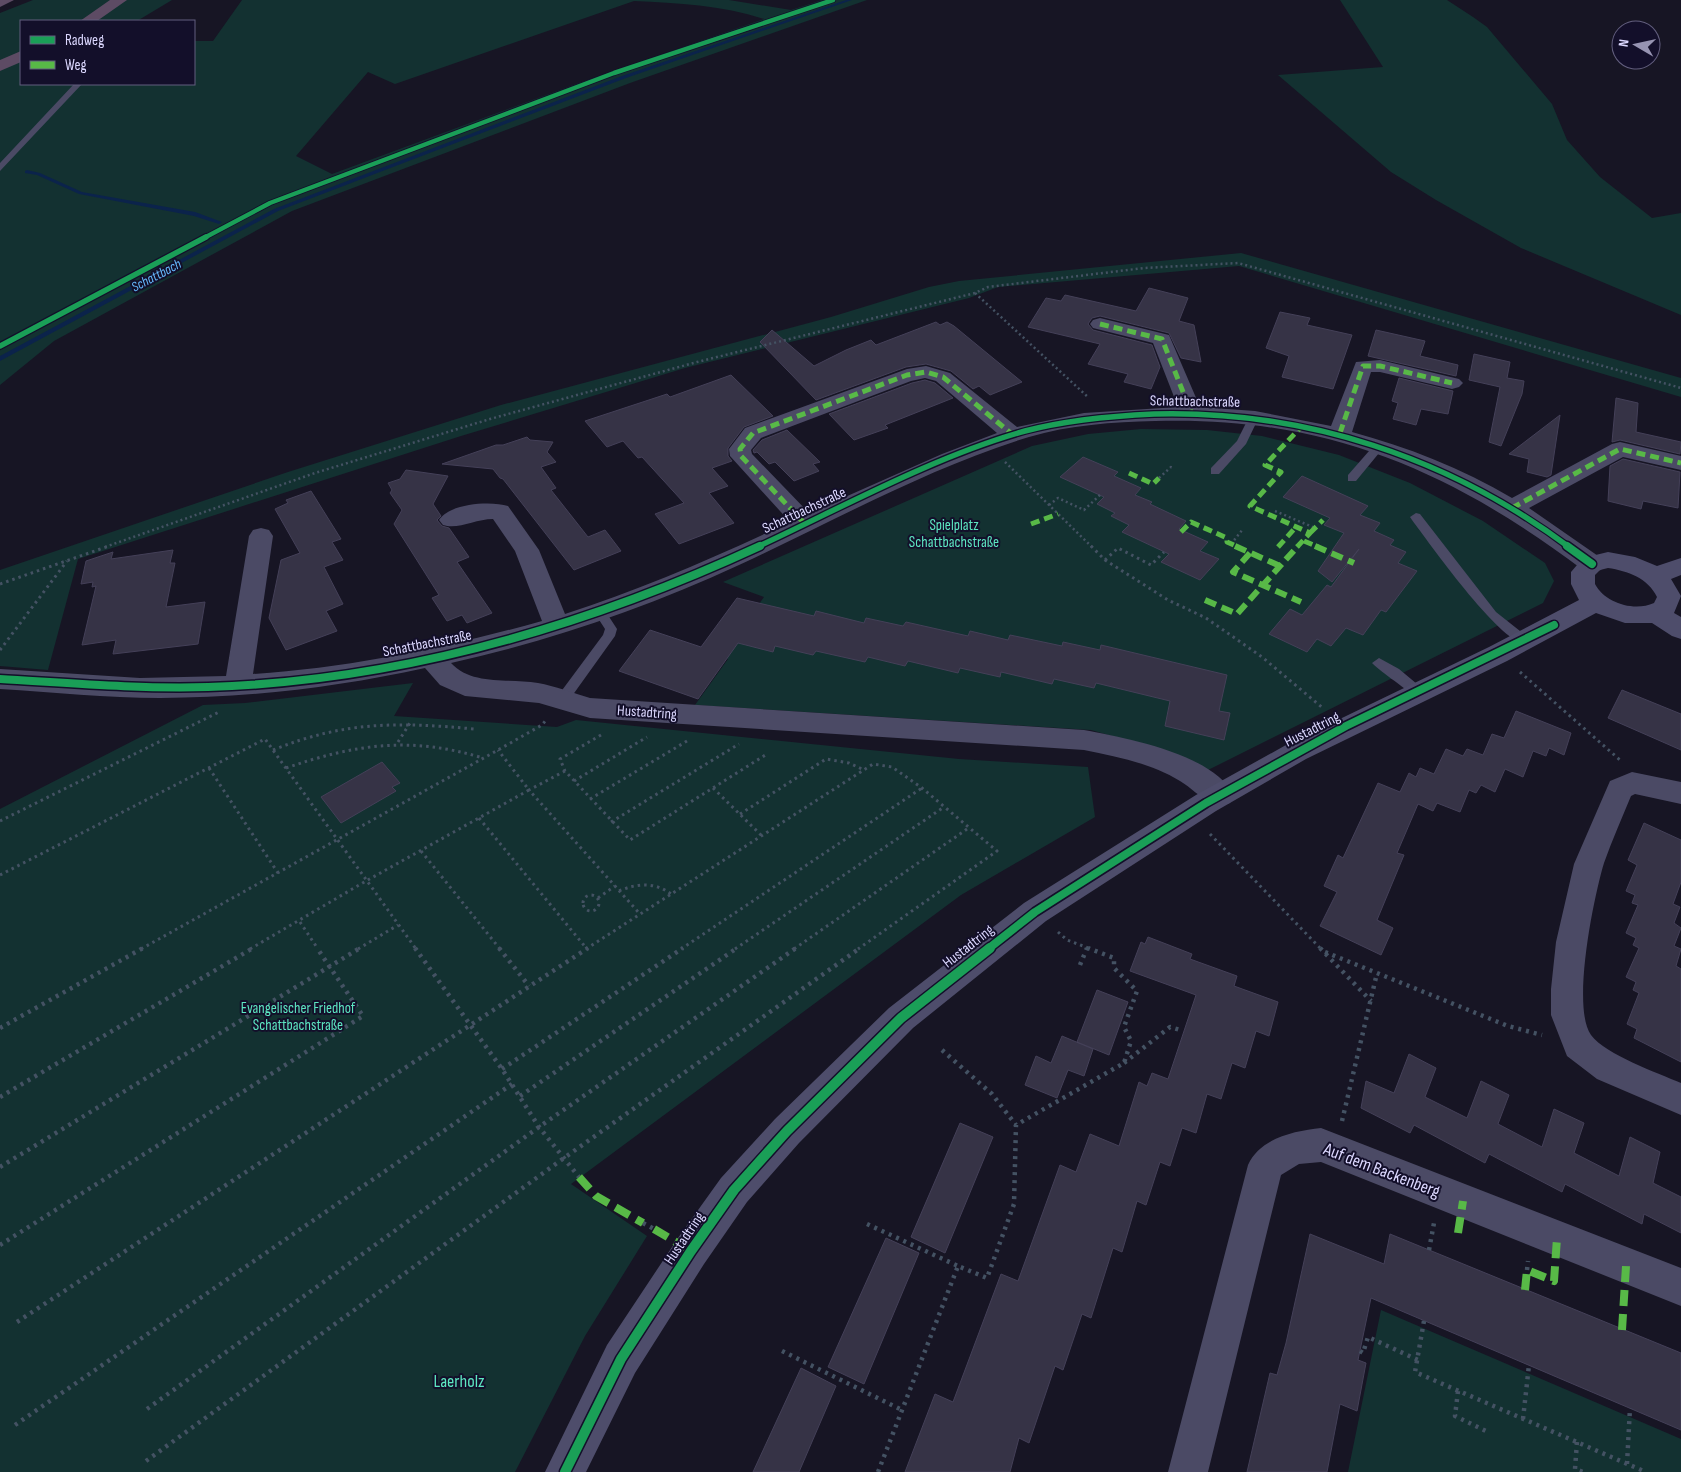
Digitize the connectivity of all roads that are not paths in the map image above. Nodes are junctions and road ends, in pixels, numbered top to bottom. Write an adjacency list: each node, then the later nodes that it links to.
1 (8, 0): 3 (highway)
2 (120, 0): 4 (highway)
3 (0, 3)
4 (89, 20)
5 (20, 56): 6 (highway)
6 (0, 66)
7 (77, 85): 8 (lane)
8 (0, 168)
9 (1100, 324): 11 (street, Schattbachstraße)
10 (1452, 382): 13 (street)
11 (1191, 412): 12 (street, Schattbachstraße); 14 (street, Schattbachstraße)
12 (1254, 417): 13 (street, Schattbachstraße); 17 (lane)
13 (1340, 433): 15 (street, Schattbachstraße)
14 (1013, 435): 22 (street, Schattbachstraße); 22 (street, Schattbachstraße)
15 (1380, 446): 18 (lane); 19 (street, Schattbachstraße)
16 (1681, 463): 19 (street)
17 (1215, 471)
18 (1352, 478)
19 (1512, 508): 24 (street, Schattbachstraße)
20 (1416, 517): 32 (lane)
21 (451, 520): 30 (street)
22 (805, 524): 28 (street, Schattbachstraße)
23 (261, 536): 36 (street)
24 (1592, 564): 26 (street); 27 (street)
25 (1681, 566): 26 (street)
26 (1655, 576): 29 (street)
27 (1597, 602): 29 (street); 32 (street, Hustadtring)
28 (600, 612): 30 (street, Schattbachstraße); 38 (lane)
29 (1658, 614): 31 (street)
30 (557, 626): 33 (street, Schattbachstraße)
31 (1681, 630)
32 (1524, 641): 37 (street, Hustadtring)
33 (432, 659): 36 (street, Schattbachstraße); 38 (street, Hustadtring)
34 (1378, 663): 37 (lane)
35 (0, 679): 36 (street, Schattbachstraße)
36 (238, 685)
37 (1418, 692): 40 (street, Hustadtring)
38 (562, 700): 40 (street, Hustadtring)
39 (1681, 793): 41 (street)
40 (1220, 795): 43 (street, Hustadtring)
41 (1681, 1099)
42 (1681, 1287): 44 (street, Auf dem Backenberg)
43 (564, 1472)
44 (1188, 1472)

